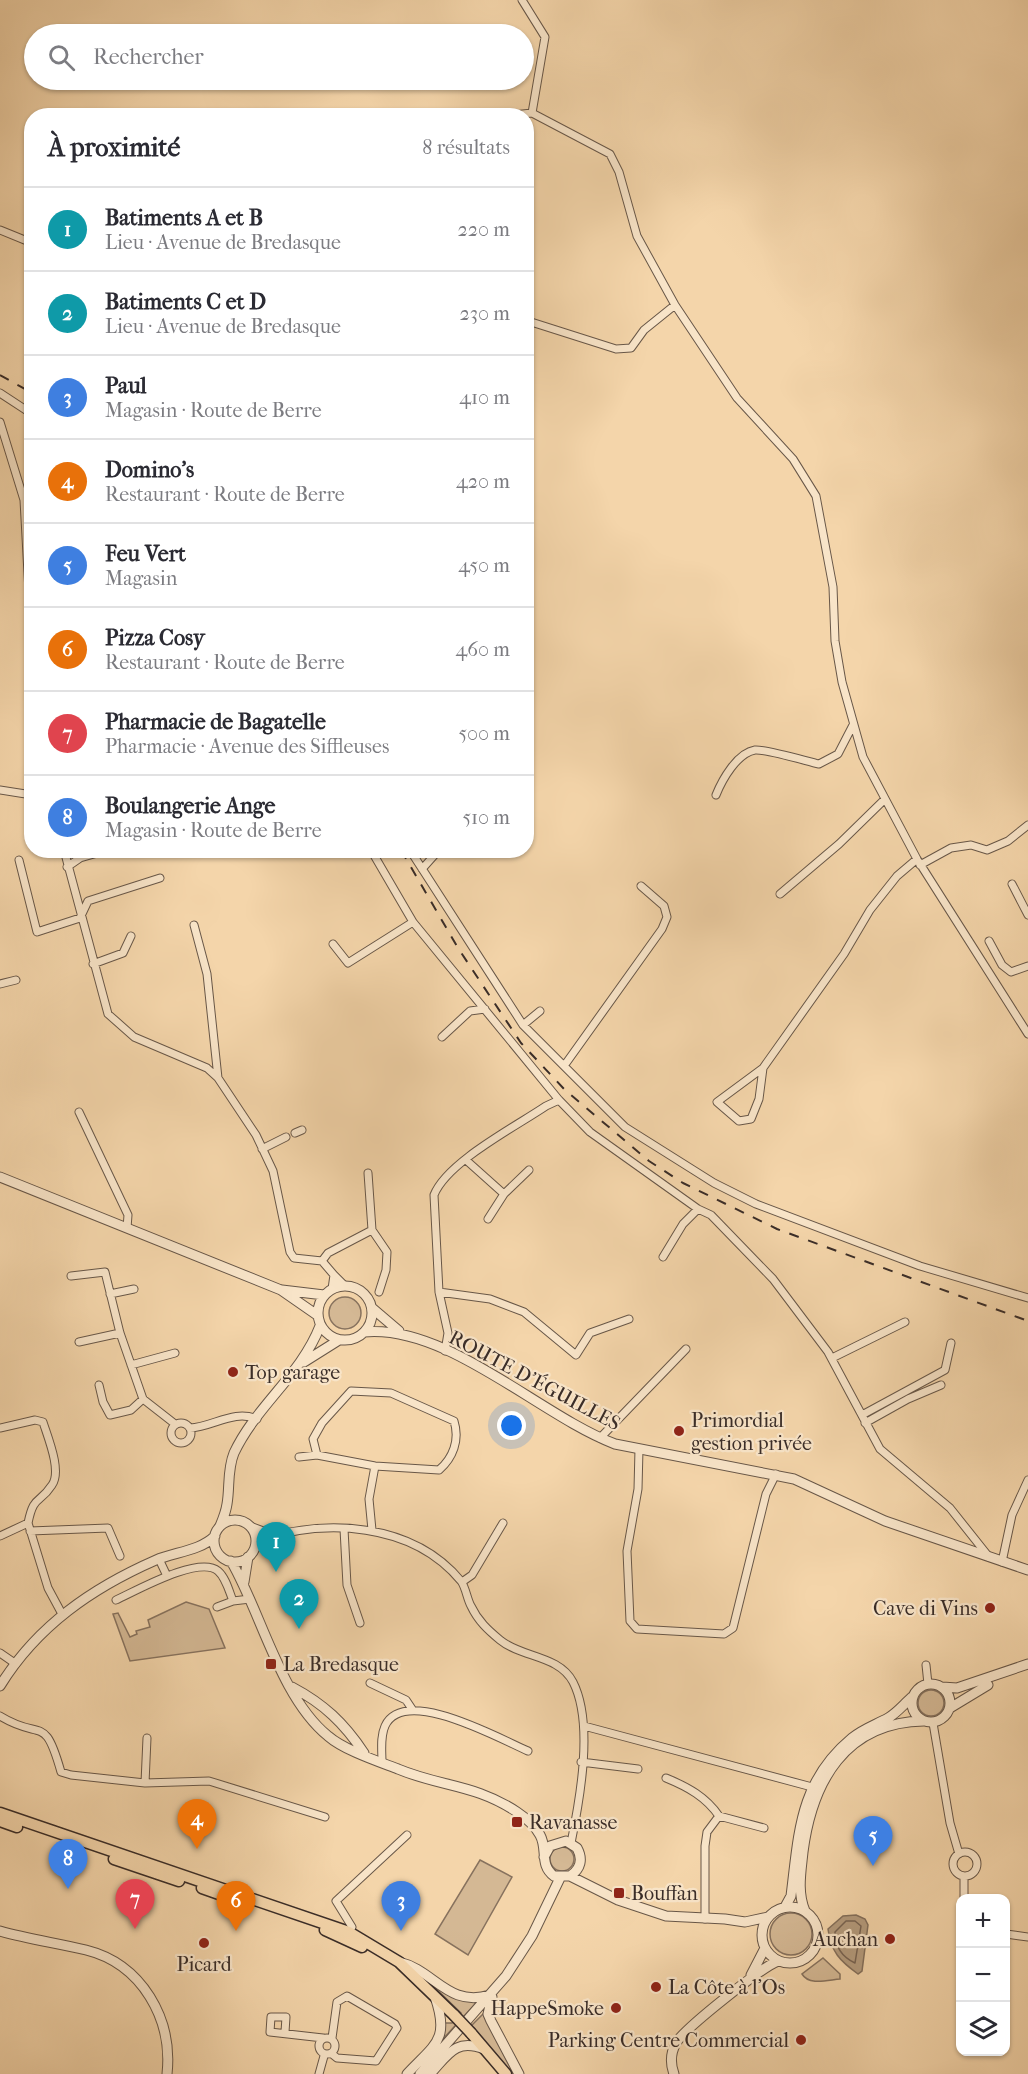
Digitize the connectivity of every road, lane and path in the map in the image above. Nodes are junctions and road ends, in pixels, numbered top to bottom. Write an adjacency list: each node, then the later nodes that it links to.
1 (522, 0): 2 (street)
2 (533, 108)
3 (534, 114): 6 (street)
4 (0, 230): 5 (street)
5 (24, 240)
6 (675, 305): 7 (street); 12 (street)
7 (534, 323)
8 (0, 393): 9 (street)
9 (24, 409)
10 (0, 422): 11 (street)
11 (24, 500)
12 (853, 725): 15 (street); 16 (street)
13 (0, 790): 14 (street)
14 (24, 794)
15 (716, 795)
16 (885, 800): 24 (street); 30 (street)
17 (1028, 825): 24 (street)
18 (65, 858): 25 (street)
19 (80, 858): 25 (street)
20 (376, 858): 33 (street)
21 (415, 858): 26 (street)
22 (432, 858): 26 (street)
23 (19, 860): 32 (street)
24 (919, 862): 44 (street); 49 (street)
25 (67, 867): 32 (street)
26 (422, 869): 45 (street)
27 (160, 878): 32 (street)
28 (1012, 884): 31 (street)
29 (641, 886): 48 (street)
30 (780, 894)
31 (1028, 915)
32 (80, 918): 38 (street)
33 (412, 922): 37 (street); 42 (street)
34 (194, 925): 50 (street)
35 (131, 936): 38 (street)
36 (989, 941): 39 (street)
37 (333, 944)
38 (93, 964): 50 (street)
39 (1028, 966)
40 (16, 980): 41 (street)
41 (0, 984)
42 (485, 1010): 47 (street); 51 (street)
43 (540, 1011): 45 (street)
44 (1024, 1022): 46 (street)
45 (523, 1025): 48 (street)
46 (1028, 1034)
47 (442, 1038)
48 (564, 1066): 76 (street)
49 (763, 1068): 49 (street)
50 (218, 1078): 54 (street)
51 (559, 1100): 55 (street); 60 (street)
52 (79, 1112): 62 (street)
53 (286, 1137): 54 (street)
54 (262, 1149): 65 (street)
55 (466, 1160): 59 (street); 73 (street)
56 (529, 1170): 59 (street)
57 (368, 1173): 63 (street)
58 (0, 1177): 62 (street)
59 (504, 1194): 61 (street)
60 (698, 1209): 64 (street); 91 (street)
61 (488, 1219)
62 (127, 1228): 71 (street)
63 (372, 1230): 65 (street); 72 (street)
64 (663, 1257)
65 (322, 1261): 66 (street)
66 (334, 1275): 68 (street); 70 (street)
67 (71, 1276): 74 (street)
68 (345, 1286): 70 (street); 77 (street)
69 (134, 1289): 74 (street)
70 (332, 1289): 75 (street)
71 (281, 1290): 75 (street); 78 (street)
72 (380, 1292)
73 (439, 1292): 79 (street); 89 (street)
74 (110, 1294): 83 (street)
75 (324, 1295): 78 (street)
76 (1028, 1298)
77 (372, 1308): 82 (street); 84 (street, ROUTE D'ÉGUILLES)
78 (317, 1315): 81 (street)
79 (629, 1319)
80 (905, 1322): 91 (street)
81 (320, 1326): 85 (street); 93 (street)
82 (364, 1332): 84 (street, ROUTE D'ÉGUILLES); 85 (street)
83 (120, 1333): 86 (street); 92 (street)
84 (403, 1334): 89 (street, ROUTE D'ÉGUILLES)
85 (339, 1340): 93 (street)
86 (79, 1342)
87 (951, 1343): 97 (street)
88 (686, 1349): 107 (street)
89 (445, 1351): 107 (street, ROUTE D'ÉGUILLES)
90 (175, 1353): 92 (street)
91 (832, 1358): 97 (street)
92 (131, 1365): 96 (street)
93 (300, 1365): 99 (street)
94 (99, 1385): 96 (street)
95 (941, 1385): 100 (street)
96 (143, 1399): 98 (street)
97 (862, 1415): 100 (street)
98 (166, 1419): 101 (street); 105 (street)
99 (257, 1419): 102 (street); 114 (street)
100 (865, 1423): 130 (street)
101 (175, 1424): 104 (street); 105 (street)
102 (202, 1427): 104 (street); 106 (street)
103 (0, 1428): 119 (street)
104 (190, 1428): 106 (street)
105 (170, 1433): 106 (street)
106 (190, 1438)
107 (600, 1438): 108 (street, ROUTE D'ÉGUILLES)
108 (639, 1449): 112 (street, ROUTE D'ÉGUILLES); 112 (street)
109 (317, 1455): 110 (street); 111 (street); 111 (street)
110 (299, 1457)
111 (375, 1466): 121 (street)
112 (776, 1474): 130 (street, ROUTE D'ÉGUILLES)
113 (1028, 1480): 133 (street)
114 (228, 1502): 115 (street); 117 (street)
115 (237, 1520): 117 (street); 118 (street)
116 (502, 1523): 137 (street)
117 (220, 1526): 124 (street)
118 (250, 1526): 122 (street); 125 (street)
119 (29, 1527): 123 (street); 128 (street); 142 (street)
120 (344, 1528): 121 (street); 122 (street); 143 (street)
121 (372, 1530): 137 (street)
122 (274, 1535): 125 (street)
123 (0, 1536)
124 (215, 1536): 126 (street); 127 (street)
125 (256, 1541): 129 (street)
126 (200, 1547): 127 (street); 131 (street)
127 (220, 1555): 132 (street)
128 (120, 1556)
129 (248, 1557): 132 (street); 136 (street)
130 (989, 1557): 133 (street, ROUTE D'ÉGUILLES)
131 (159, 1559): 135 (street); 142 (street)
132 (231, 1561): 136 (street)
133 (1002, 1562): 134 (street, ROUTE D'ÉGUILLES)
134 (1028, 1570)
135 (167, 1576): 139 (street); 140 (street)
136 (244, 1582): 138 (street)
137 (462, 1582): 159 (street)
138 (250, 1599): 140 (street); 152 (street)
139 (116, 1600)
140 (233, 1601): 141 (street)
141 (217, 1607)
142 (62, 1614): 145 (street)
143 (360, 1623)
144 (0, 1653): 145 (street)
145 (16, 1664): 151 (street)
146 (1028, 1664): 153 (street)
147 (926, 1665): 150 (street)
148 (1028, 1671): 155 (street)
149 (370, 1683): 156 (street)
150 (928, 1684): 153 (street); 154 (street)
151 (0, 1686)
152 (292, 1687): 162 (street); 162 (street)
153 (942, 1687): 155 (street)
154 (912, 1697): 158 (street); 168 (street)
155 (950, 1708): 158 (street)
156 (412, 1710): 161 (street); 163 (street)
157 (0, 1716): 167 (street)
158 (929, 1722): 178 (street); 188 (street)
159 (584, 1726): 164 (street); 168 (street)
160 (147, 1738): 167 (street)
161 (528, 1752)
162 (366, 1755): 163 (street)
163 (382, 1762): 175 (street)
164 (581, 1762): 165 (street); 177 (street)
165 (638, 1769)
166 (666, 1778): 170 (street)
167 (146, 1783): 171 (street)
168 (812, 1786): 187 (street)
169 (0, 1813): 193 (main road)
170 (719, 1816): 173 (street); 190 (street)
171 (325, 1817)
172 (0, 1821): 200 (main road)
173 (764, 1828)
174 (407, 1835): 193 (street)
175 (541, 1836): 176 (street); 179 (street)
176 (555, 1843): 177 (street); 179 (street)
177 (572, 1843): 180 (street)
178 (959, 1854): 182 (street); 182 (street)
179 (544, 1857): 181 (street)
180 (579, 1868): 183 (street); 184 (street)
181 (550, 1872): 183 (street); 185 (street)
182 (964, 1876): 186 (street)
183 (565, 1877): 184 (street); 185 (street)
184 (586, 1882): 190 (street)
185 (554, 1888): 202 (street)
186 (964, 1894)
187 (785, 1907): 188 (street); 189 (street)
188 (805, 1911): 198 (street)
189 (768, 1917): 191 (street); 195 (street)
190 (705, 1919): 191 (street)
191 (745, 1922): 195 (street)
192 (0, 1931): 209 (street)
193 (350, 1932): 199 (main road)
194 (1010, 1935): 196 (street)
195 (762, 1937): 197 (street)
196 (1028, 1937)
197 (765, 1948): 198 (street); 201 (street)
198 (778, 1961): 201 (street)
199 (399, 1962): 200 (main road); 202 (street)
200 (412, 1976): 203 (main road)
201 (748, 1979): 216 (street)
202 (493, 1994): 212 (street); 215 (street)
203 (434, 1995): 207 (main road, bridge); 211 (street)
204 (285, 2032): 205 (street)
205 (323, 2038): 206 (street); 208 (street)
206 (332, 2038): 208 (street); 208 (street)
207 (484, 2049): 213 (street); 214 (main road)
208 (328, 2055): 210 (street)
209 (167, 2074)
210 (319, 2074)
211 (407, 2074)
212 (420, 2074)
213 (430, 2074)
214 (506, 2074)
215 (519, 2074)
216 (674, 2074)

